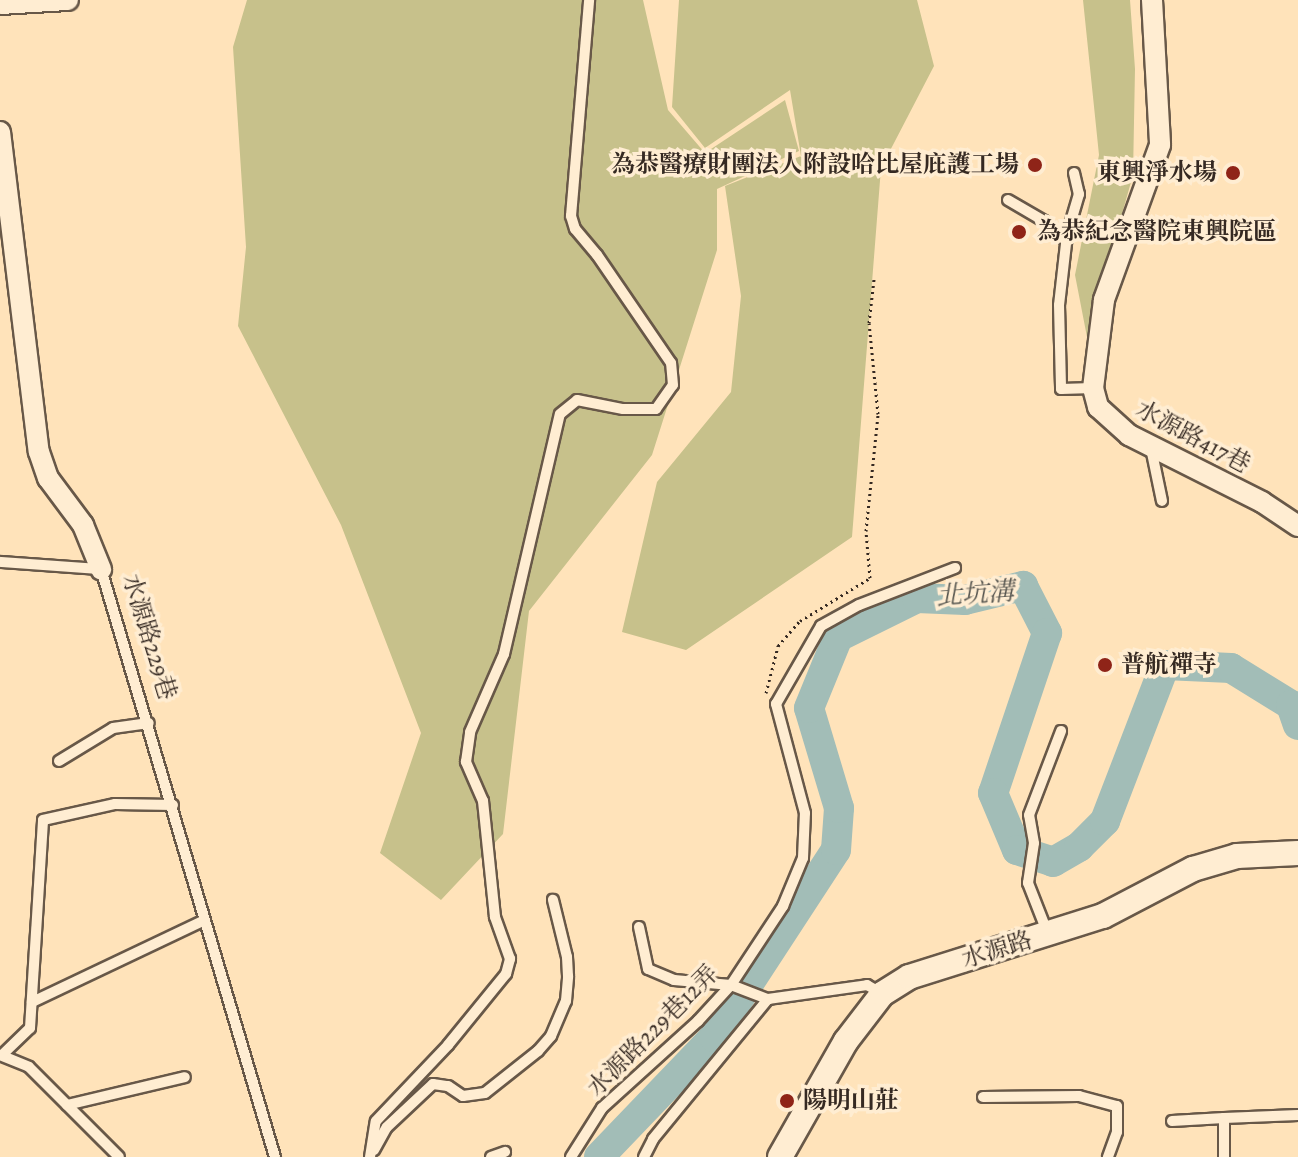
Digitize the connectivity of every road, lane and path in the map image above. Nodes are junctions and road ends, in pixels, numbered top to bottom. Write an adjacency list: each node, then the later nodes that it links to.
1 (68, 0): 4 (street)
2 (589, 0): 40 (lane)
3 (1152, 0): 10 (street)
4 (0, 4)
5 (0, 132): 16 (street, 水源路229巷)
6 (1074, 173): 8 (lane)
7 (1008, 200): 8 (lane)
8 (1066, 241): 10 (lane)
9 (874, 279): 17 (path)
10 (1093, 388): 11 (street, 水源路417巷)
11 (1151, 448): 12 (lane); 13 (street, 水源路417巷)
12 (1162, 501)
13 (1298, 526)
14 (0, 562): 16 (lane)
15 (955, 568): 17 (lane)
16 (101, 569): 18 (lane, 水源路229巷)
17 (776, 704): 27 (lane, 水源路229巷12弄)
18 (149, 723): 20 (lane); 21 (lane, 水源路229巷)
19 (1061, 731): 26 (lane)
20 (59, 761)
21 (173, 805): 24 (lane, 水源路229巷); 30 (lane)
22 (1297, 853): 26 (street, 水源路)
23 (553, 900): 40 (lane)
24 (205, 920): 30 (lane); 41 (lane, 水源路229巷)
25 (639, 927): 27 (lane)
26 (1048, 935): 28 (street, 水源路)
27 (731, 985): 29 (lane); 43 (lane, 水源路229巷12弄)
28 (882, 994): 29 (lane); 45 (street, 水源路)
29 (768, 999): 44 (lane)
30 (32, 1002): 31 (lane)
31 (1, 1055): 34 (lane)
32 (185, 1077): 34 (lane)
33 (983, 1097): 46 (lane)
34 (67, 1105): 39 (lane)
35 (1298, 1115): 36 (lane)
36 (1224, 1118): 37 (lane); 47 (lane)
37 (1172, 1121)
38 (505, 1152): 42 (lane)
39 (114, 1155)
40 (370, 1156)
41 (275, 1157)
42 (491, 1157)
43 (571, 1157)
44 (644, 1157)
45 (780, 1157)
46 (1108, 1157)
47 (1224, 1157)

